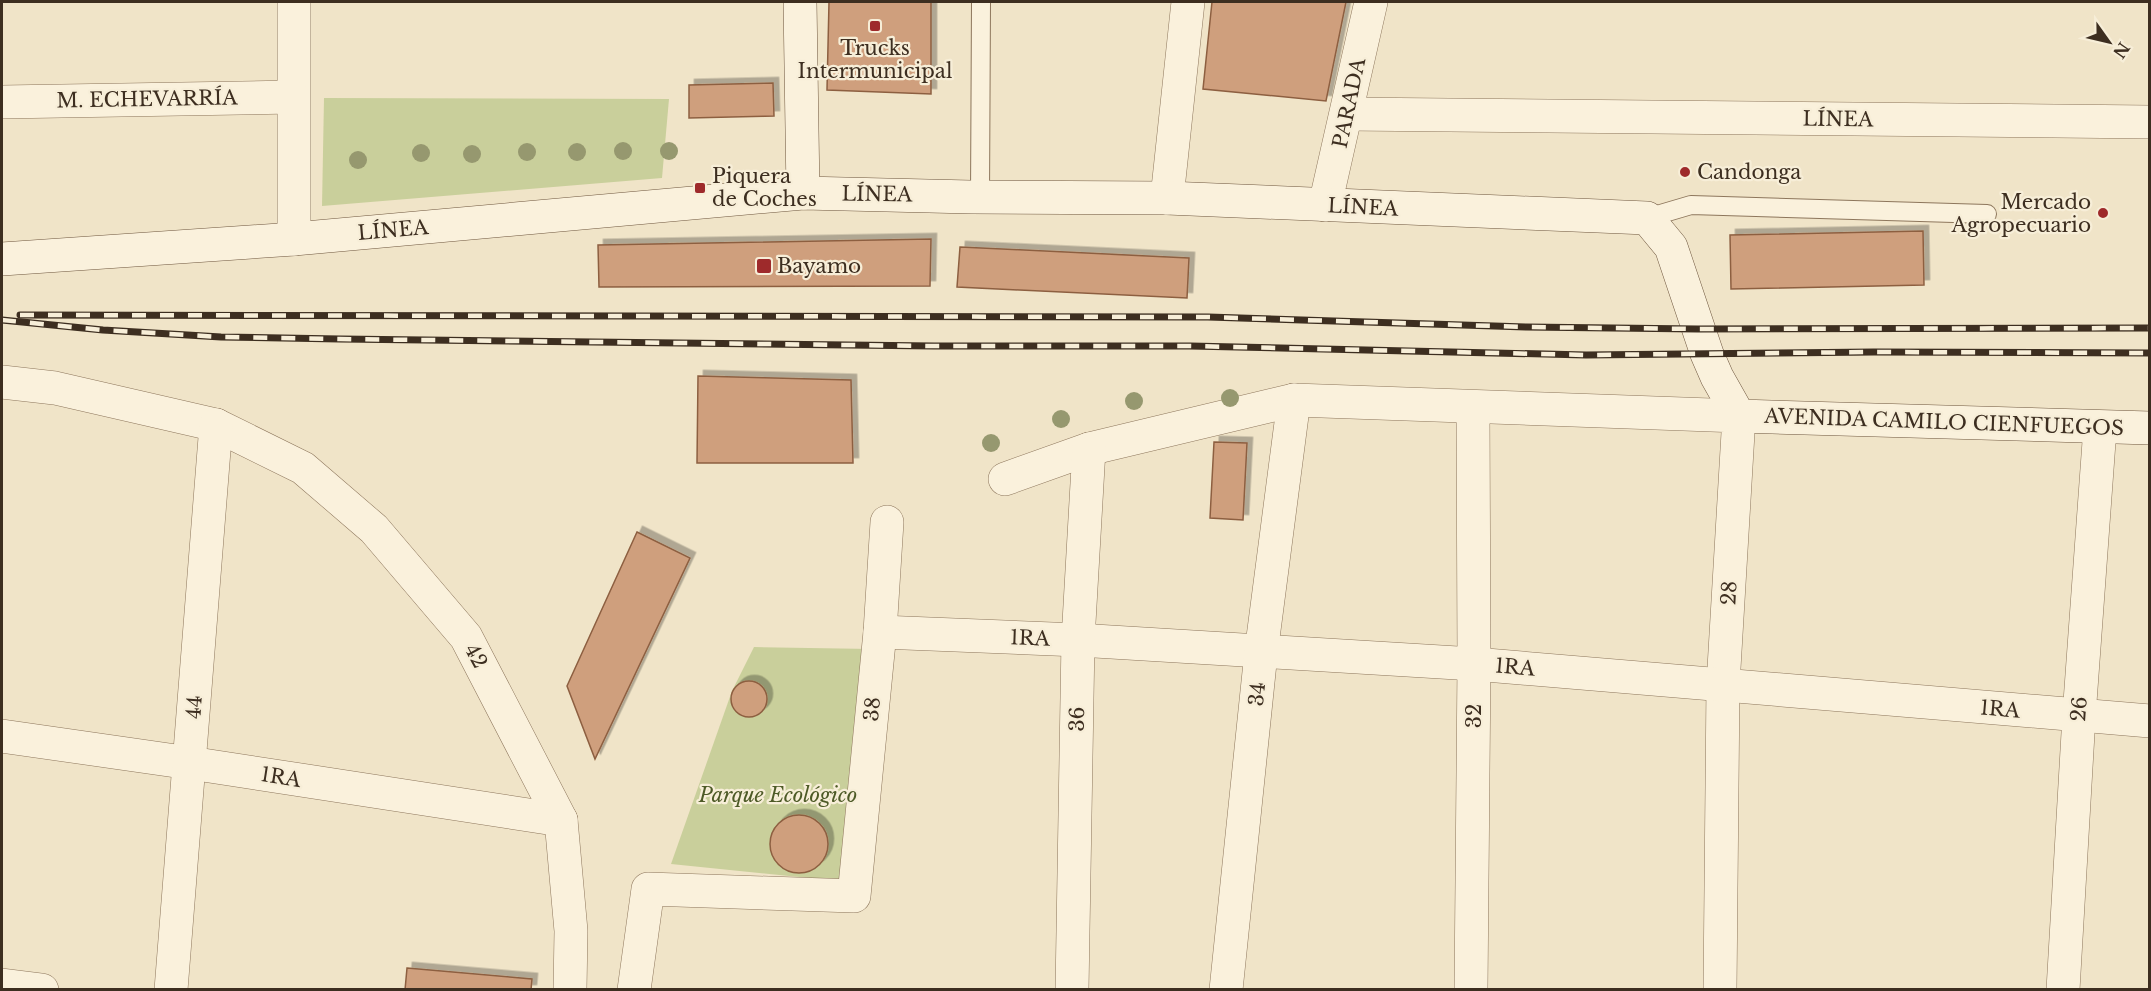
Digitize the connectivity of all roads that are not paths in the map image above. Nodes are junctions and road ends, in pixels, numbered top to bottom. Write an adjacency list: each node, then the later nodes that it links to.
1 (294, 2): 6 (street)
2 (800, 2): 10 (street)
3 (981, 2): 11 (lane)
4 (1188, 2): 12 (street)
5 (1371, 2): 8 (street, PARADA)
6 (293, 97): 7 (street, M. ECHEVARRÍA); 16 (street)
7 (2, 102)
8 (1347, 114): 9 (street, LÍNEA); 13 (street, PARADA)
9 (2150, 122)
10 (803, 193): 11 (street, LÍNEA); 16 (street, LÍNEA)
11 (980, 197): 12 (street, LÍNEA)
12 (1167, 198): 13 (street, LÍNEA)
13 (1325, 205): 15 (street, LÍNEA)
14 (1987, 214): 15 (lane)
15 (1647, 218): 21 (street)
16 (294, 239): 17 (street, LÍNEA)
17 (2, 259)
18 (2, 382): 22 (street, 42)
19 (1294, 400): 20 (street); 25 (street); 30 (street, 34)
20 (1473, 407): 21 (street); 31 (street, 32)
21 (1739, 416): 23 (street, AVENIDA CAMILO CIENFUEGOS); 32 (street, 28)
22 (216, 425): 36 (street, 44); 37 (street, 42)
23 (2100, 428): 24 (street, AVENIDA CAMILO CIENFUEGOS); 33 (street, 26)
24 (2150, 428)
25 (1089, 449): 26 (street); 29 (street, 36)
26 (1005, 479)
27 (886, 522): 28 (street, 38)
28 (880, 632): 29 (street, 1RA); 42 (street, 38)
29 (1078, 640): 30 (street, 1RA); 43 (street, 36)
30 (1262, 652): 31 (street, 1RA); 44 (street, 34)
31 (1474, 664): 32 (street, 1RA); 45 (street, 32)
32 (1723, 685): 33 (street, 1RA); 46 (street, 28)
33 (2079, 716): 34 (street, 1RA); 47 (street, 26)
34 (2150, 721)
35 (2, 736): 36 (street, 1RA)
36 (190, 763): 37 (street, 1RA); 40 (street, 44)
37 (561, 820): 41 (street, 42)
38 (2, 985): 39 (street)
39 (42, 990)
40 (171, 990)
41 (570, 990)
42 (634, 990)
43 (1072, 990)
44 (1226, 990)
45 (1471, 990)
46 (1720, 990)
47 (2063, 990)

